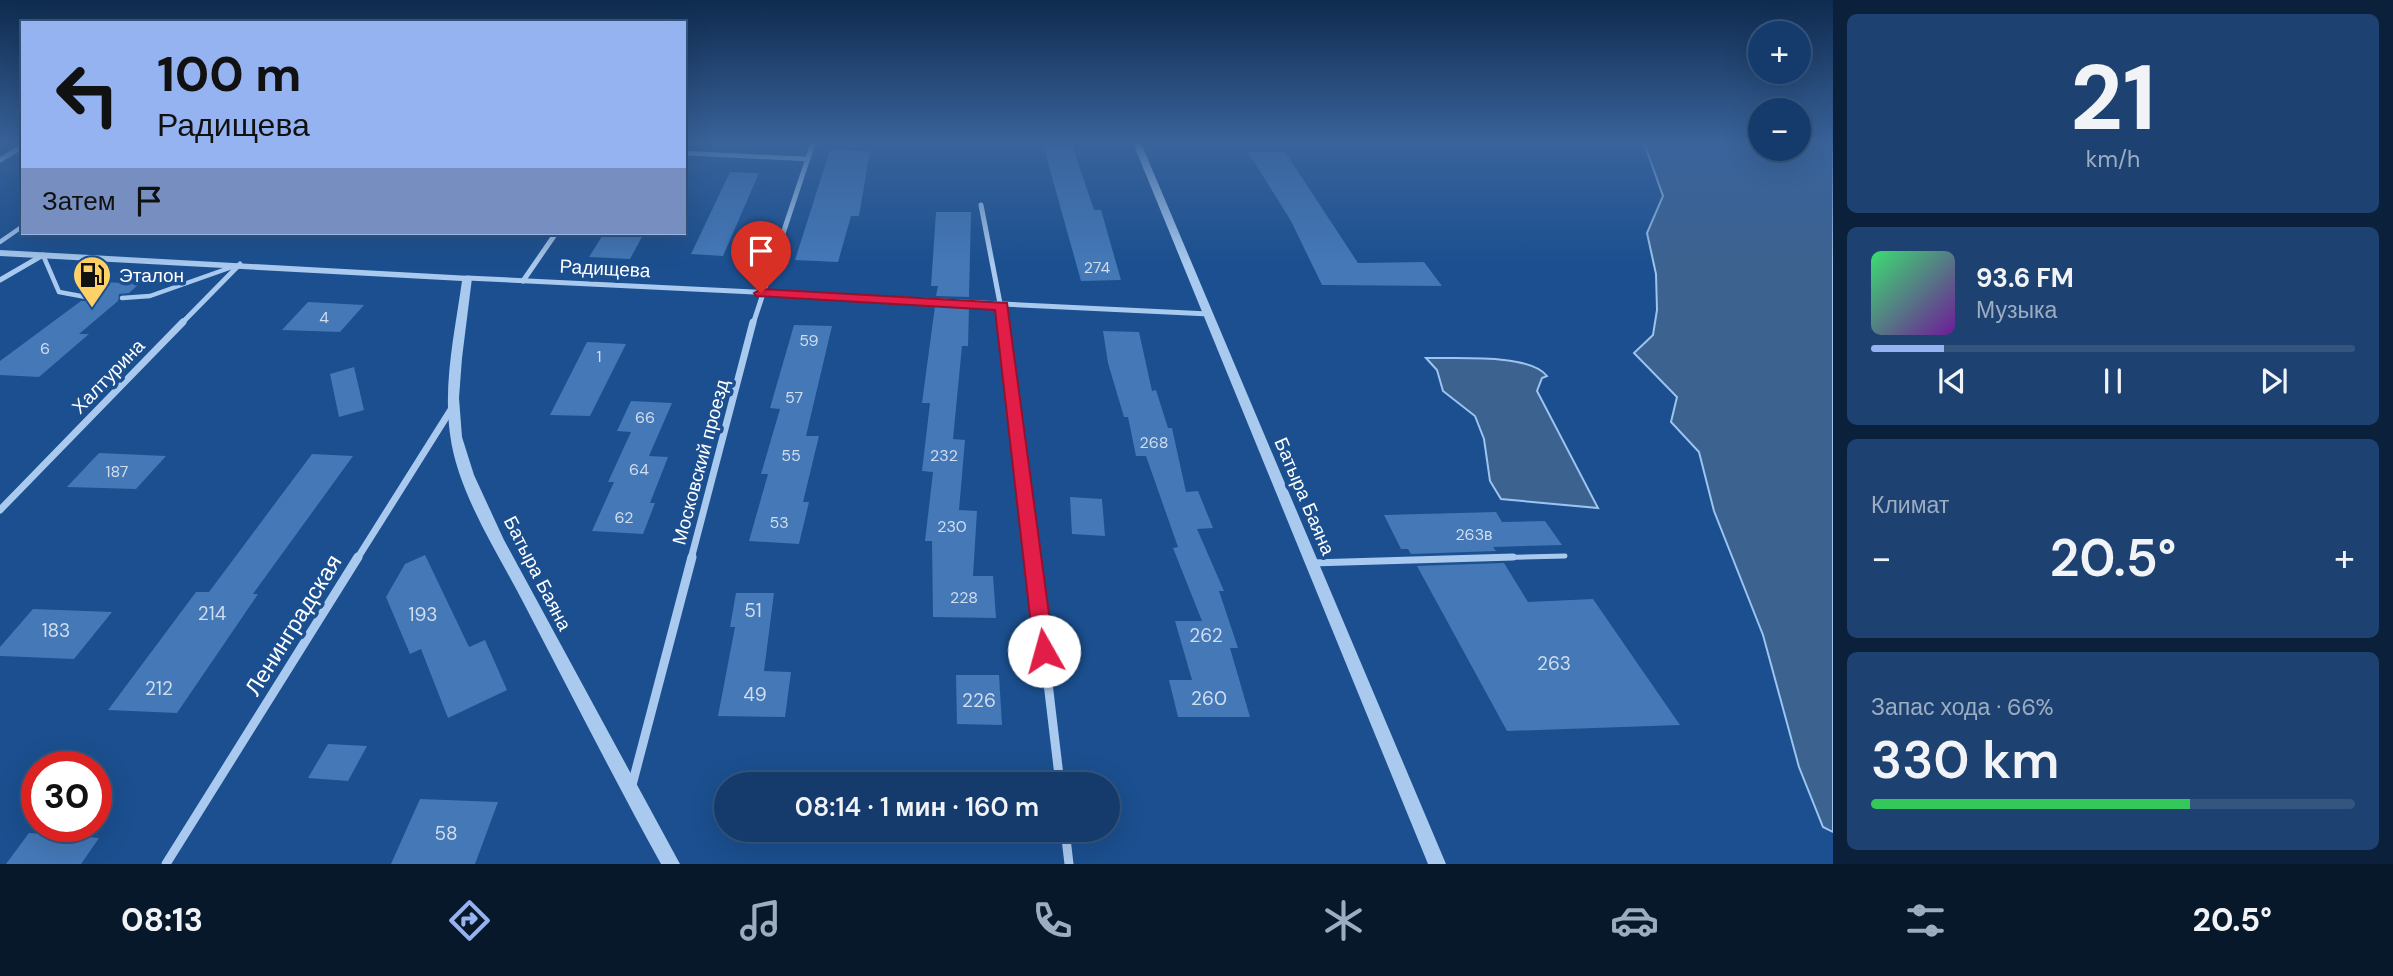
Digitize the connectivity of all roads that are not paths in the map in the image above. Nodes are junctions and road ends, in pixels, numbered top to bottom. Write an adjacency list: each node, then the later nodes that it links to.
1 (799, 183): 13 (street, Московский проезд)
2 (1154, 183): 17 (street, Батыра Баяна)
3 (981, 205): 16 (street)
4 (21, 227): 6 (lane)
5 (555, 235): 12 (street)
6 (0, 242)
7 (0, 253): 8 (street, Радищева)
8 (43, 255): 9 (street, Радищева); 11 (street); 14 (lane)
9 (240, 264): 10 (street, Радищева); 15 (lane); 19 (street, Халтурина)
10 (467, 278): 12 (street, Радищева); 18 (street, Батыра Баяна)
11 (0, 280)
12 (523, 281): 13 (street, Радищева)
13 (761, 293): 16 (street, Радищева); 23 (street, Московский проезд)
14 (86, 297)
15 (122, 299)
16 (1002, 306): 17 (street, Радищева); 22 (street)
17 (1209, 314): 21 (street, Батыра Баяна)
18 (452, 407): 23 (street, Батыра Баяна); 25 (street, Ленинградская)
19 (0, 510)
20 (1565, 556): 21 (lane)
21 (1312, 564): 28 (street, Батыра Баяна)
22 (1059, 772)
23 (630, 792): 26 (street, Батыра Баяна)
24 (1066, 842): 27 (street)
25 (166, 864)
26 (671, 864)
27 (1069, 864)
28 (1437, 864)

